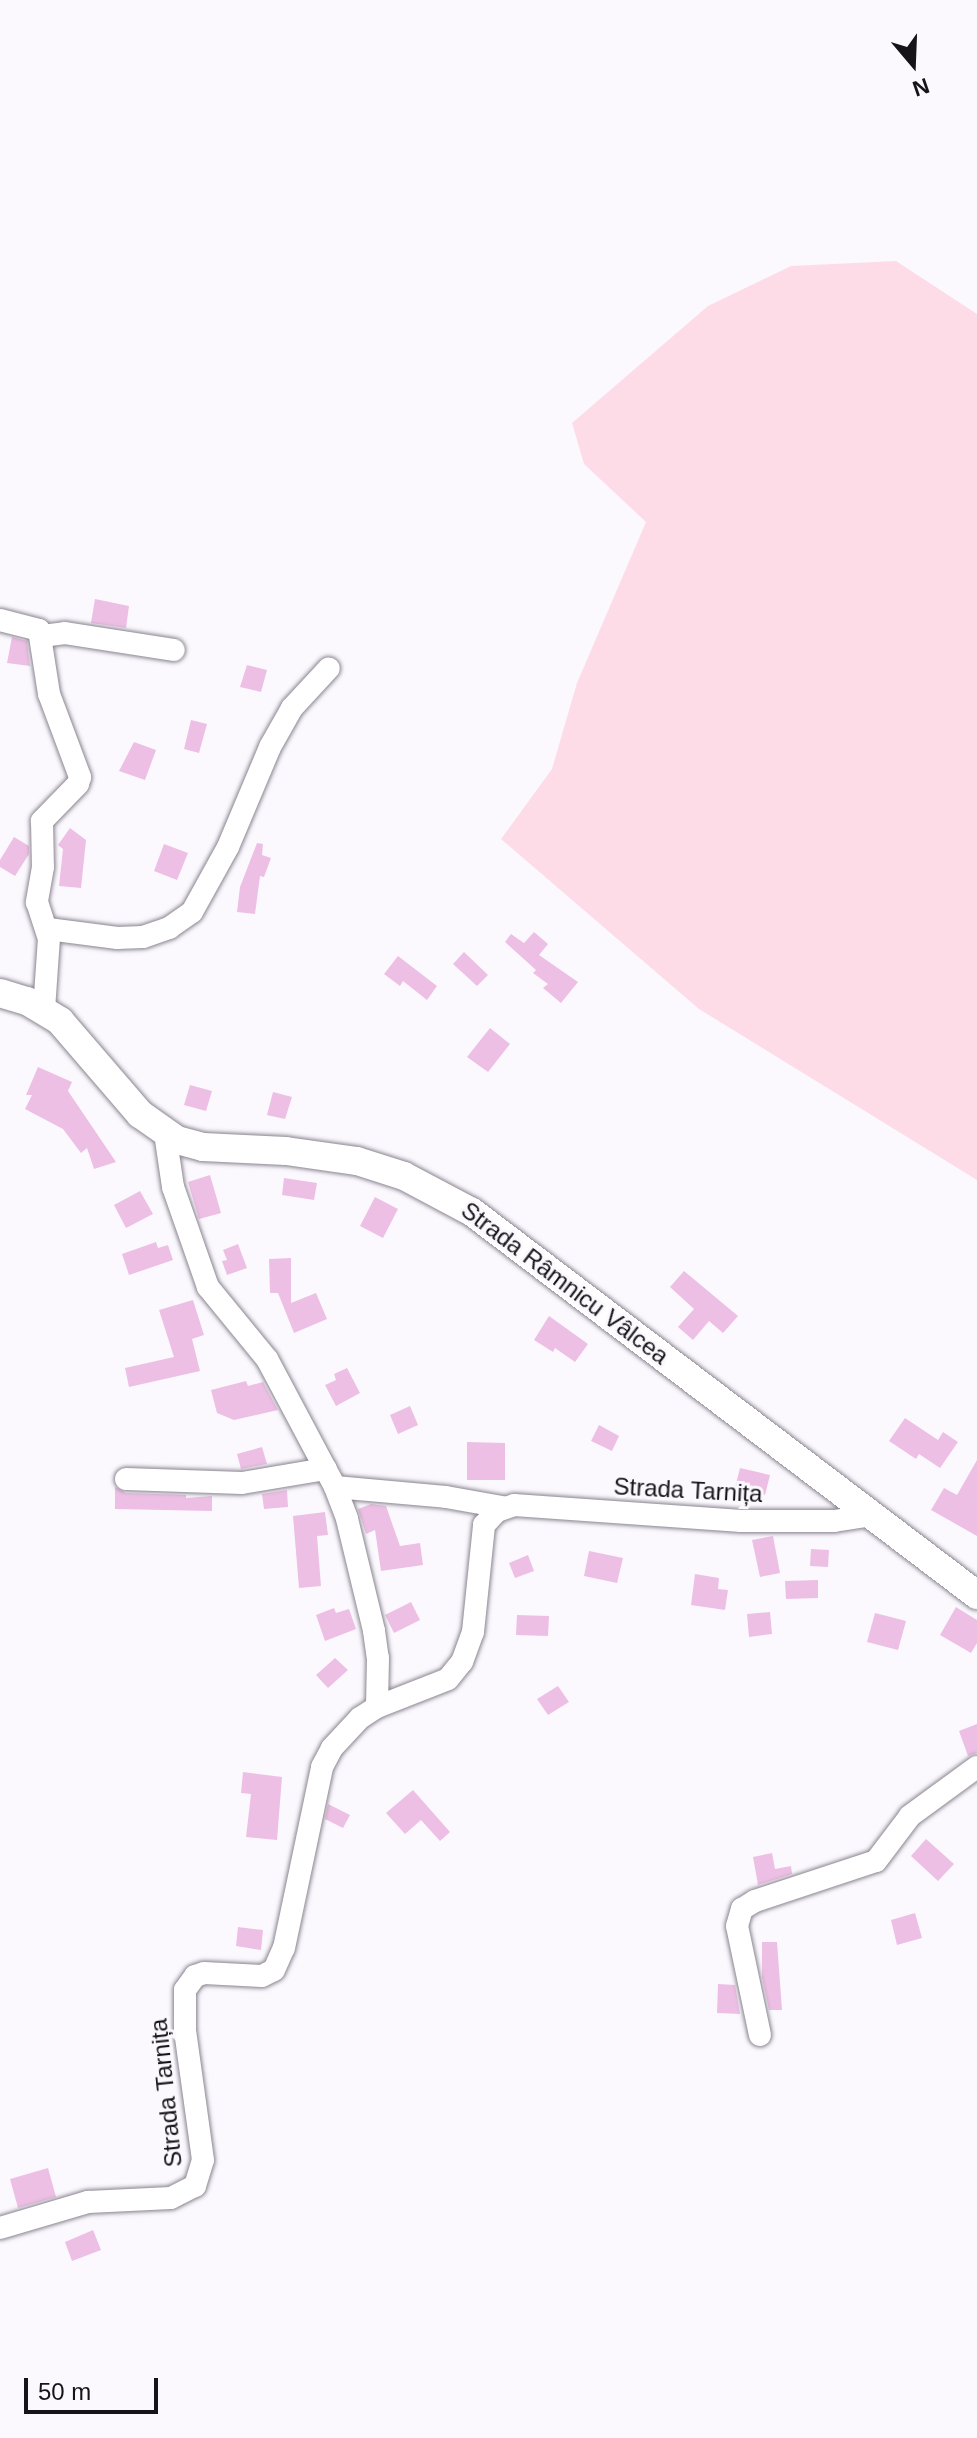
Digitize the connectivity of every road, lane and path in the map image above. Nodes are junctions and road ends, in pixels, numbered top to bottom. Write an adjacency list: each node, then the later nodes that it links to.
1 (0, 620): 2 (street)
2 (42, 636): 3 (street); 5 (street)
3 (174, 650)
4 (329, 668): 5 (street)
5 (48, 929): 7 (street)
6 (0, 993): 7 (main road, Strada Râmnicu Vâlcea)
7 (44, 1010): 8 (main road, Strada Râmnicu Vâlcea)
8 (165, 1133): 9 (street); 12 (main road, Strada Râmnicu Vâlcea)
9 (330, 1478): 10 (street, Strada Tarnița); 11 (street, Strada Tarnița); 14 (street)
10 (126, 1479)
11 (502, 1507): 12 (street, Strada Tarnița); 14 (street, Strada Tarnița)
12 (870, 1515): 13 (main road, Strada Râmnicu Vâlcea)
13 (977, 1595)
14 (377, 1707): 17 (street, Strada Tarnița)
15 (977, 1767): 16 (street)
16 (760, 2035)
17 (0, 2228)

